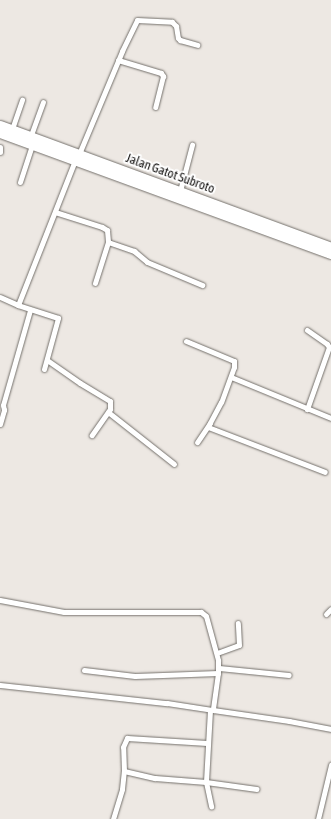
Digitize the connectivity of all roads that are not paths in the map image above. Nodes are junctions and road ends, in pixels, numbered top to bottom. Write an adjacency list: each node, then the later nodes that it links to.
1 (197, 44): 2 (street)
2 (118, 60): 5 (street); 13 (street)
3 (22, 100): 6 (street)
4 (43, 102): 8 (street)
5 (155, 107)
6 (12, 129): 7 (highway, Jalan Gatot Subroto); 8 (highway, Jalan Gatot Subroto)
7 (0, 132): 9 (highway, Jalan Gatot Subroto)
8 (31, 136): 13 (highway, Jalan Gatot Subroto)
9 (32, 145): 13 (highway, Jalan Gatot Subroto); 14 (street)
10 (192, 145): 15 (street)
11 (0, 147): 12 (street)
12 (0, 152)
13 (77, 156): 15 (highway, Jalan Gatot Subroto); 16 (street); 19 (highway, Jalan Gatot Subroto)
14 (20, 182)
15 (180, 191): 18 (highway, Jalan Gatot Subroto)
16 (55, 212): 17 (street); 23 (street)
17 (108, 242): 20 (street); 21 (street)
18 (331, 247)
19 (331, 254)
20 (95, 283)
21 (202, 285)
22 (0, 297): 23 (street)
23 (18, 305): 24 (street)
24 (30, 310): 27 (street); 30 (street)
25 (307, 330): 31 (street)
26 (186, 341): 29 (street)
27 (47, 360): 28 (street); 32 (street)
28 (44, 369)
29 (231, 377): 31 (street); 35 (street)
30 (2, 404): 34 (street)
31 (308, 408): 33 (street)
32 (108, 412): 36 (street); 38 (street)
33 (331, 418)
34 (0, 424)
35 (208, 427): 37 (street); 39 (street)
36 (92, 435)
37 (197, 442)
38 (174, 464)
39 (325, 472)
40 (0, 600): 44 (street)
41 (331, 609): 42 (street)
42 (326, 614)
43 (238, 623): 44 (street)
44 (217, 653): 46 (street)
45 (84, 670): 46 (street)
46 (219, 671): 47 (street); 49 (street)
47 (289, 675)
48 (0, 685): 49 (street)
49 (212, 710): 50 (street); 51 (street)
50 (331, 729)
51 (207, 743): 53 (street); 54 (street)
52 (331, 765): 58 (street)
53 (124, 771): 54 (street); 57 (street)
54 (206, 782): 55 (street); 56 (street)
55 (257, 789)
56 (211, 806)
57 (113, 819)
58 (318, 819)

